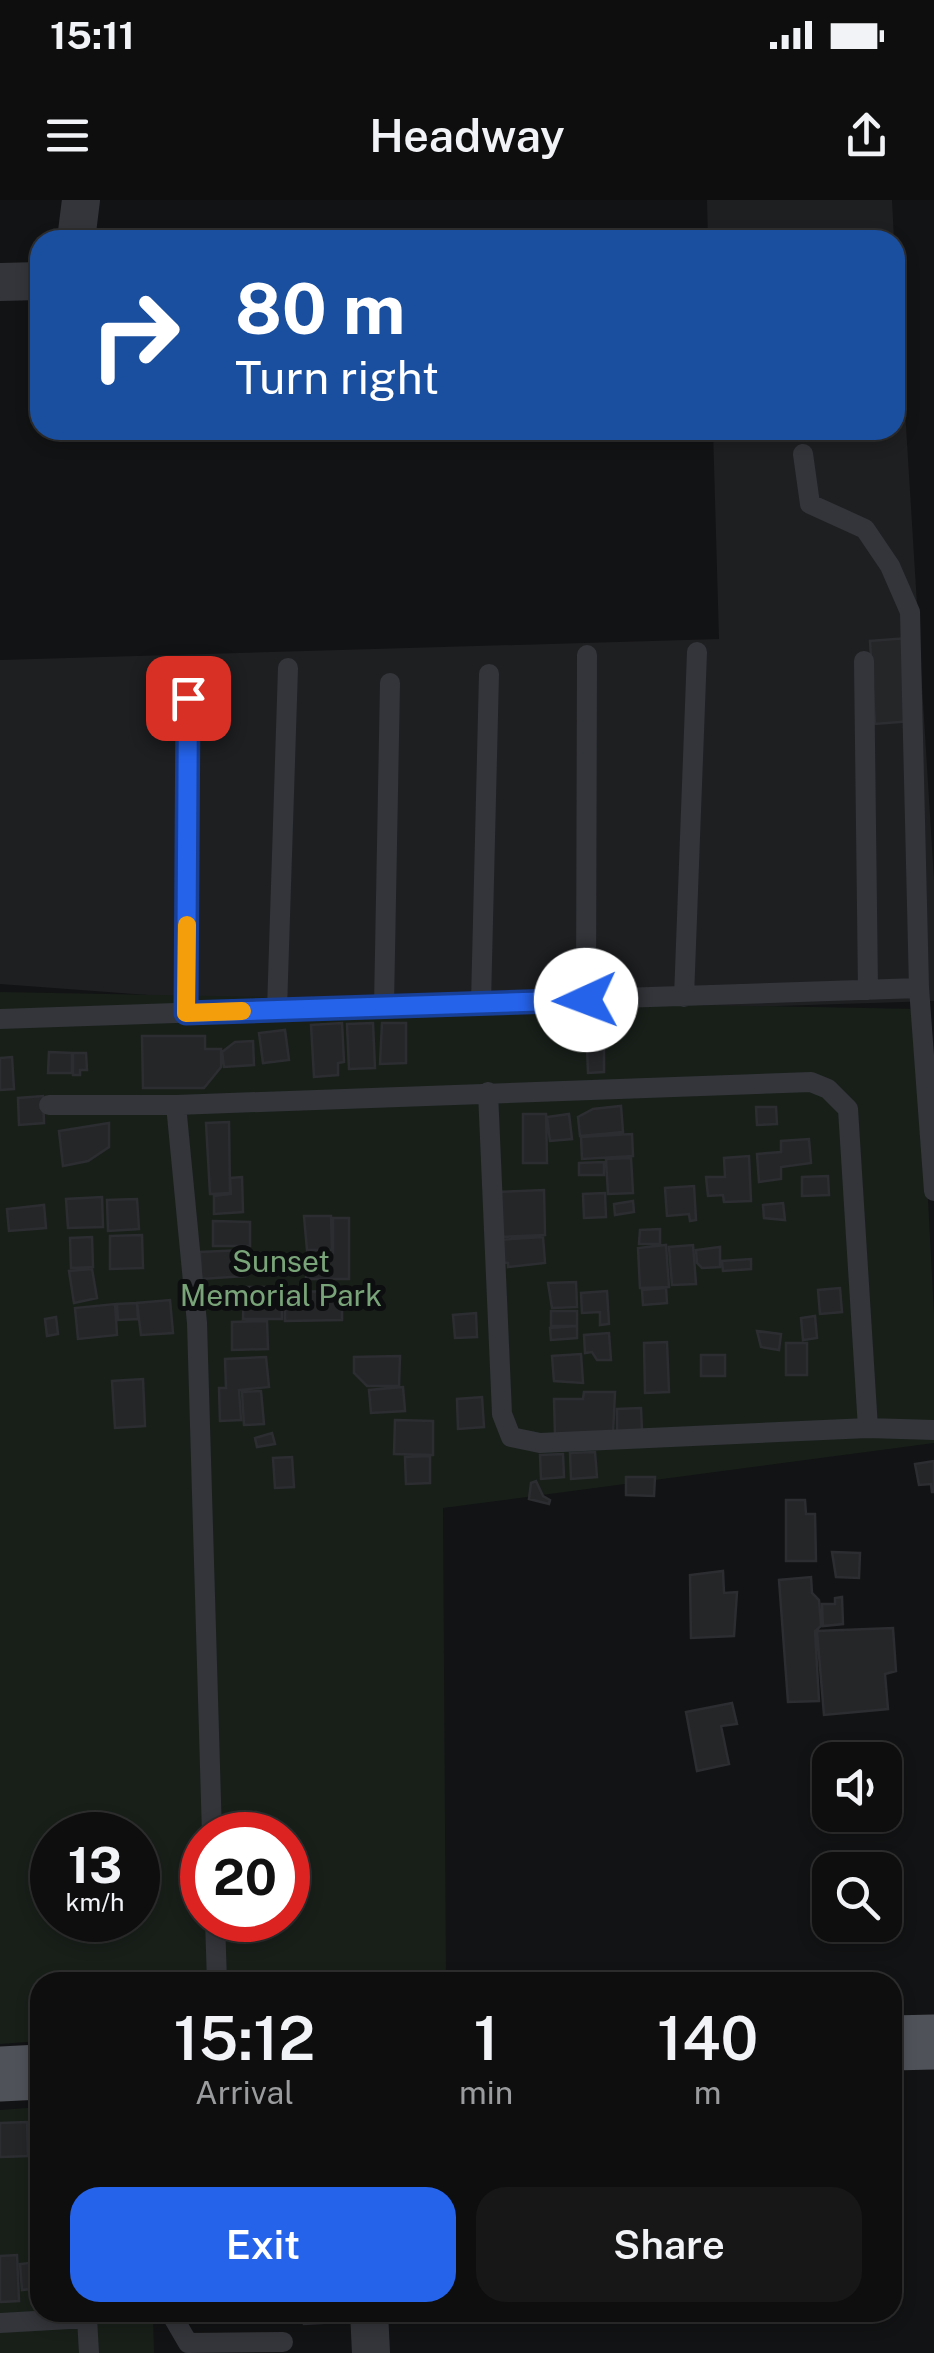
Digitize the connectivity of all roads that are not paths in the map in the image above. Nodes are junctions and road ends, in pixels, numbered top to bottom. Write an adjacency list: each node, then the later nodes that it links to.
1 (82, 200): 2 (street)
2 (78, 230)
3 (30, 281): 4 (street)
4 (0, 282)
5 (803, 454): 13 (lane)
6 (697, 652): 15 (lane)
7 (586, 656): 16 (lane)
8 (864, 661): 14 (lane)
9 (288, 668): 19 (lane)
10 (489, 674): 17 (lane)
11 (390, 683): 18 (lane)
12 (188, 698): 20 (lane)
13 (919, 988): 14 (lane); 25 (lane)
14 (868, 990): 15 (lane)
15 (684, 996): 16 (lane)
16 (586, 1000): 17 (lane)
17 (481, 1003): 18 (lane)
18 (384, 1006): 19 (lane)
19 (277, 1010): 20 (lane)
20 (186, 1013): 21 (lane)
21 (0, 1019)
22 (488, 1092): 24 (lane); 26 (lane); 26 (lane)
23 (49, 1105): 24 (lane)
24 (176, 1105): 28 (lane)
25 (934, 1191)
26 (868, 1428): 27 (lane)
27 (934, 1430)
28 (211, 1812)
29 (216, 1942): 30 (lane)
30 (218, 1972)
31 (934, 2042): 32 (main road)
32 (902, 2043)
33 (30, 2072): 34 (main road)
34 (0, 2074)
35 (30, 2321): 39 (lane)
36 (87, 2322): 41 (lane)
37 (176, 2322): 40 (lane)
38 (369, 2322): 42 (street)
39 (0, 2323)
40 (283, 2342)
41 (89, 2353)
42 (371, 2353)

